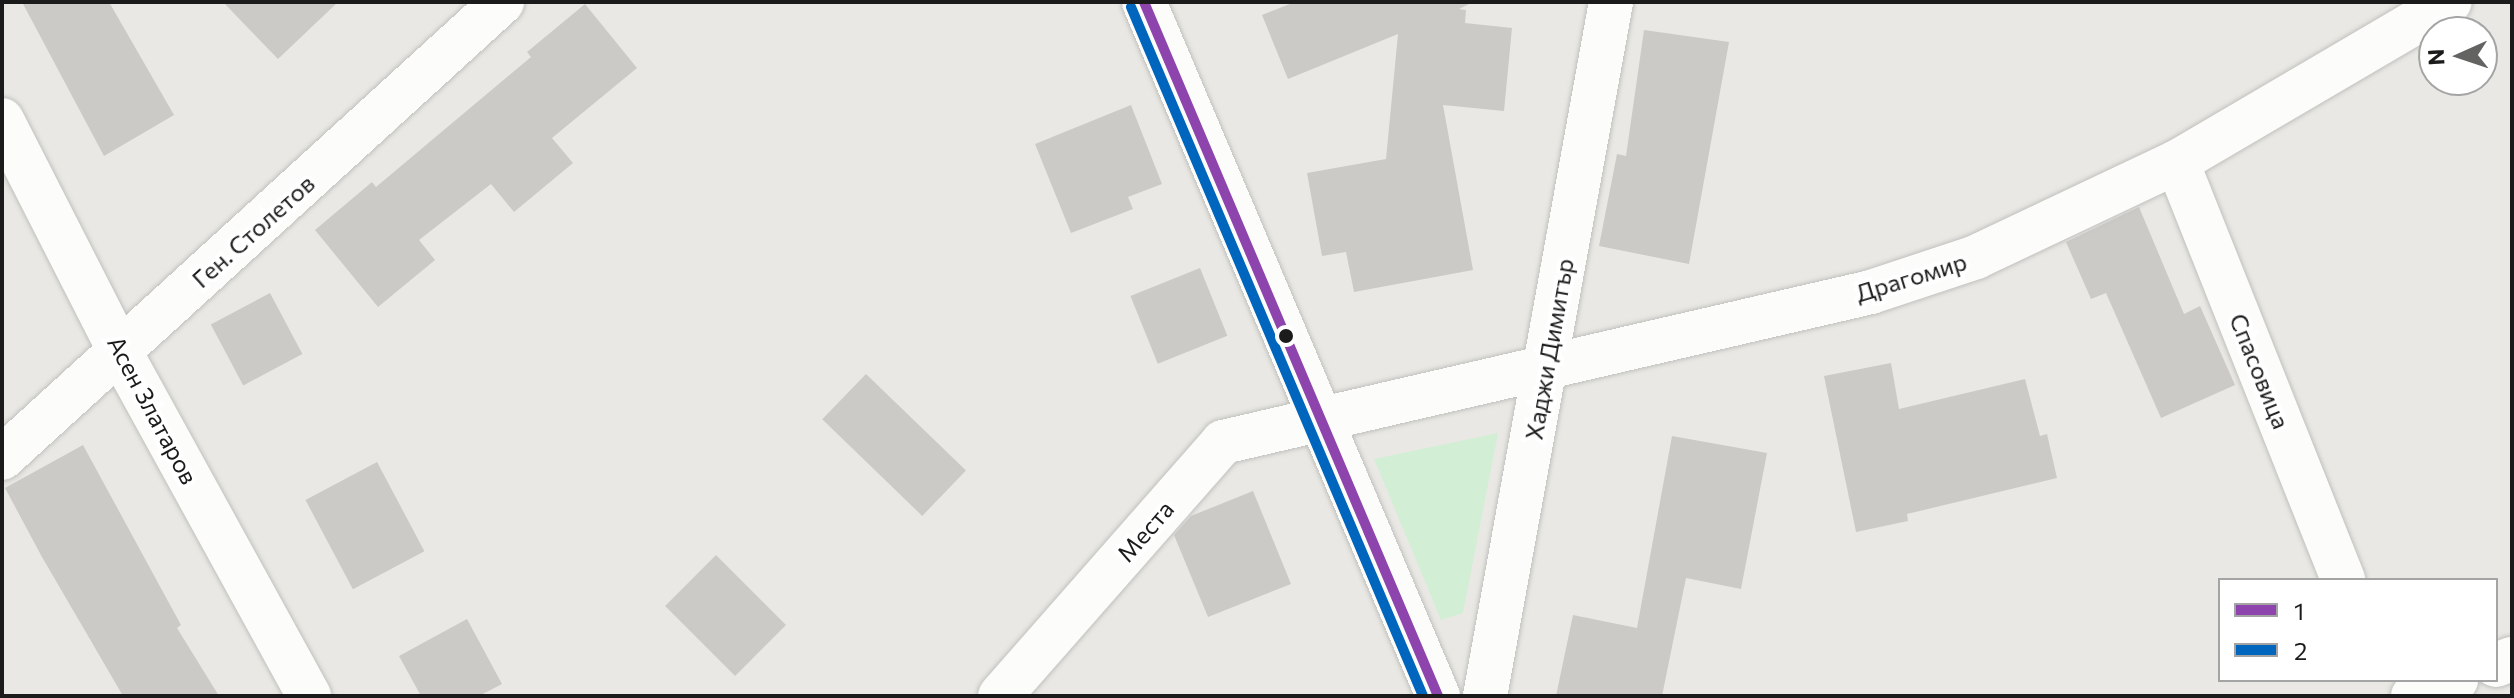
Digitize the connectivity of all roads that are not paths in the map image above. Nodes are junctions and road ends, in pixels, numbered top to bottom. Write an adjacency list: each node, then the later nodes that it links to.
1 (502, 2): 7 (street, Ген. Столетов)
2 (1144, 2): 9 (street)
3 (1611, 2): 8 (street, Хаджи Димитър)
4 (2450, 2): 6 (street, Драгомир)
5 (2, 120): 7 (street, Асен Златаров)
6 (2177, 162): 8 (street, Драгомир); 11 (street, Спасовица)
7 (120, 352): 10 (street, Ген. Столетов); 13 (street, Асен Златаров)
8 (1547, 368): 9 (street, Драгомир); 16 (street, Хаджи Димитър)
9 (1322, 420): 14 (street, Места); 15 (street)
10 (2, 458)
11 (2342, 578)
12 (2451, 682): 17 (street)
13 (309, 696)
14 (1000, 696)
15 (1438, 696)
16 (1485, 696)
17 (2413, 696)

